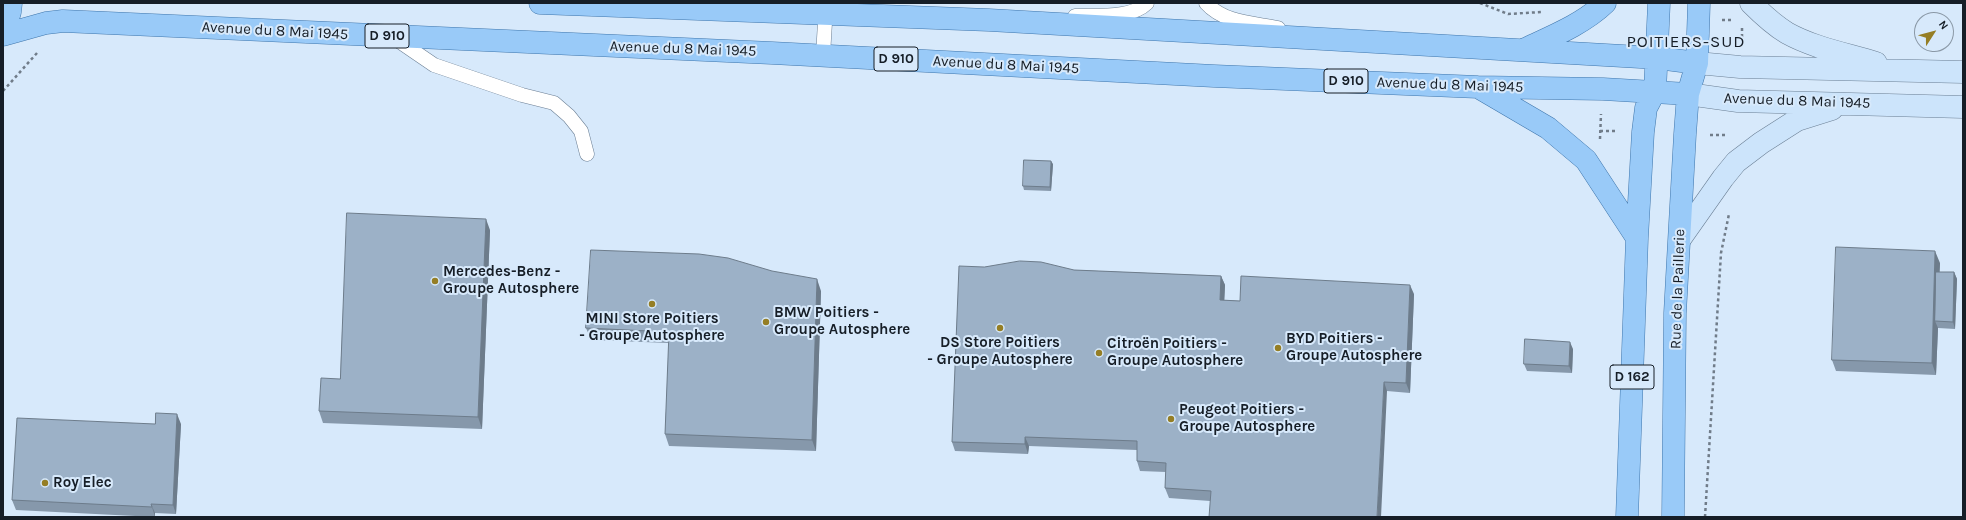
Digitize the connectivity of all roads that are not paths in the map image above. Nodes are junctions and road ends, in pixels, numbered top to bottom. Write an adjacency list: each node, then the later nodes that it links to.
1 (11, 3): 11 (main road)
2 (540, 3): 9 (main road)
3 (1147, 3): 10 (lane)
4 (1206, 3): 13 (lane)
5 (1605, 3): 14 (main road)
6 (1659, 3): 16 (main road)
7 (1699, 3): 17 (main road, Rue de la Paillerie)
8 (1751, 3): 18 (main road)
9 (826, 9): 10 (main road); 15 (lane)
10 (989, 20): 13 (main road)
11 (3, 35): 12 (main road, Avenue du 8 Mai 1945 / D 910)
12 (391, 36): 15 (main road, Avenue du 8 Mai 1945 / D 910); 25 (lane)
13 (1349, 41): 14 (main road)
14 (1522, 50): 16 (main road)
15 (823, 55): 20 (main road, Avenue du 8 Mai 1945 / D 910)
16 (1658, 58): 17 (main road); 21 (main road)
17 (1697, 63): 18 (main road); 22 (main road, Rue de la Paillerie)
18 (1904, 71): 19 (main road)
19 (1963, 72)
20 (1478, 87): 21 (main road, Avenue du 8 Mai 1945 / D 910); 26 (main road, D 910)
21 (1655, 92): 22 (main road, Avenue du 8 Mai 1945 / D 910); 26 (main road, D 162)
22 (1688, 94): 23 (main road, Avenue du 8 Mai 1945); 27 (main road, Rue de la Paillerie / D 162)
23 (1851, 103): 24 (main road, Avenue du 8 Mai 1945); 27 (main road)
24 (1963, 107)
25 (587, 154)
26 (1637, 238): 28 (main road, D 162)
27 (1680, 239): 29 (main road, Rue de la Paillerie / D 162)
28 (1627, 517)
29 (1673, 517)

